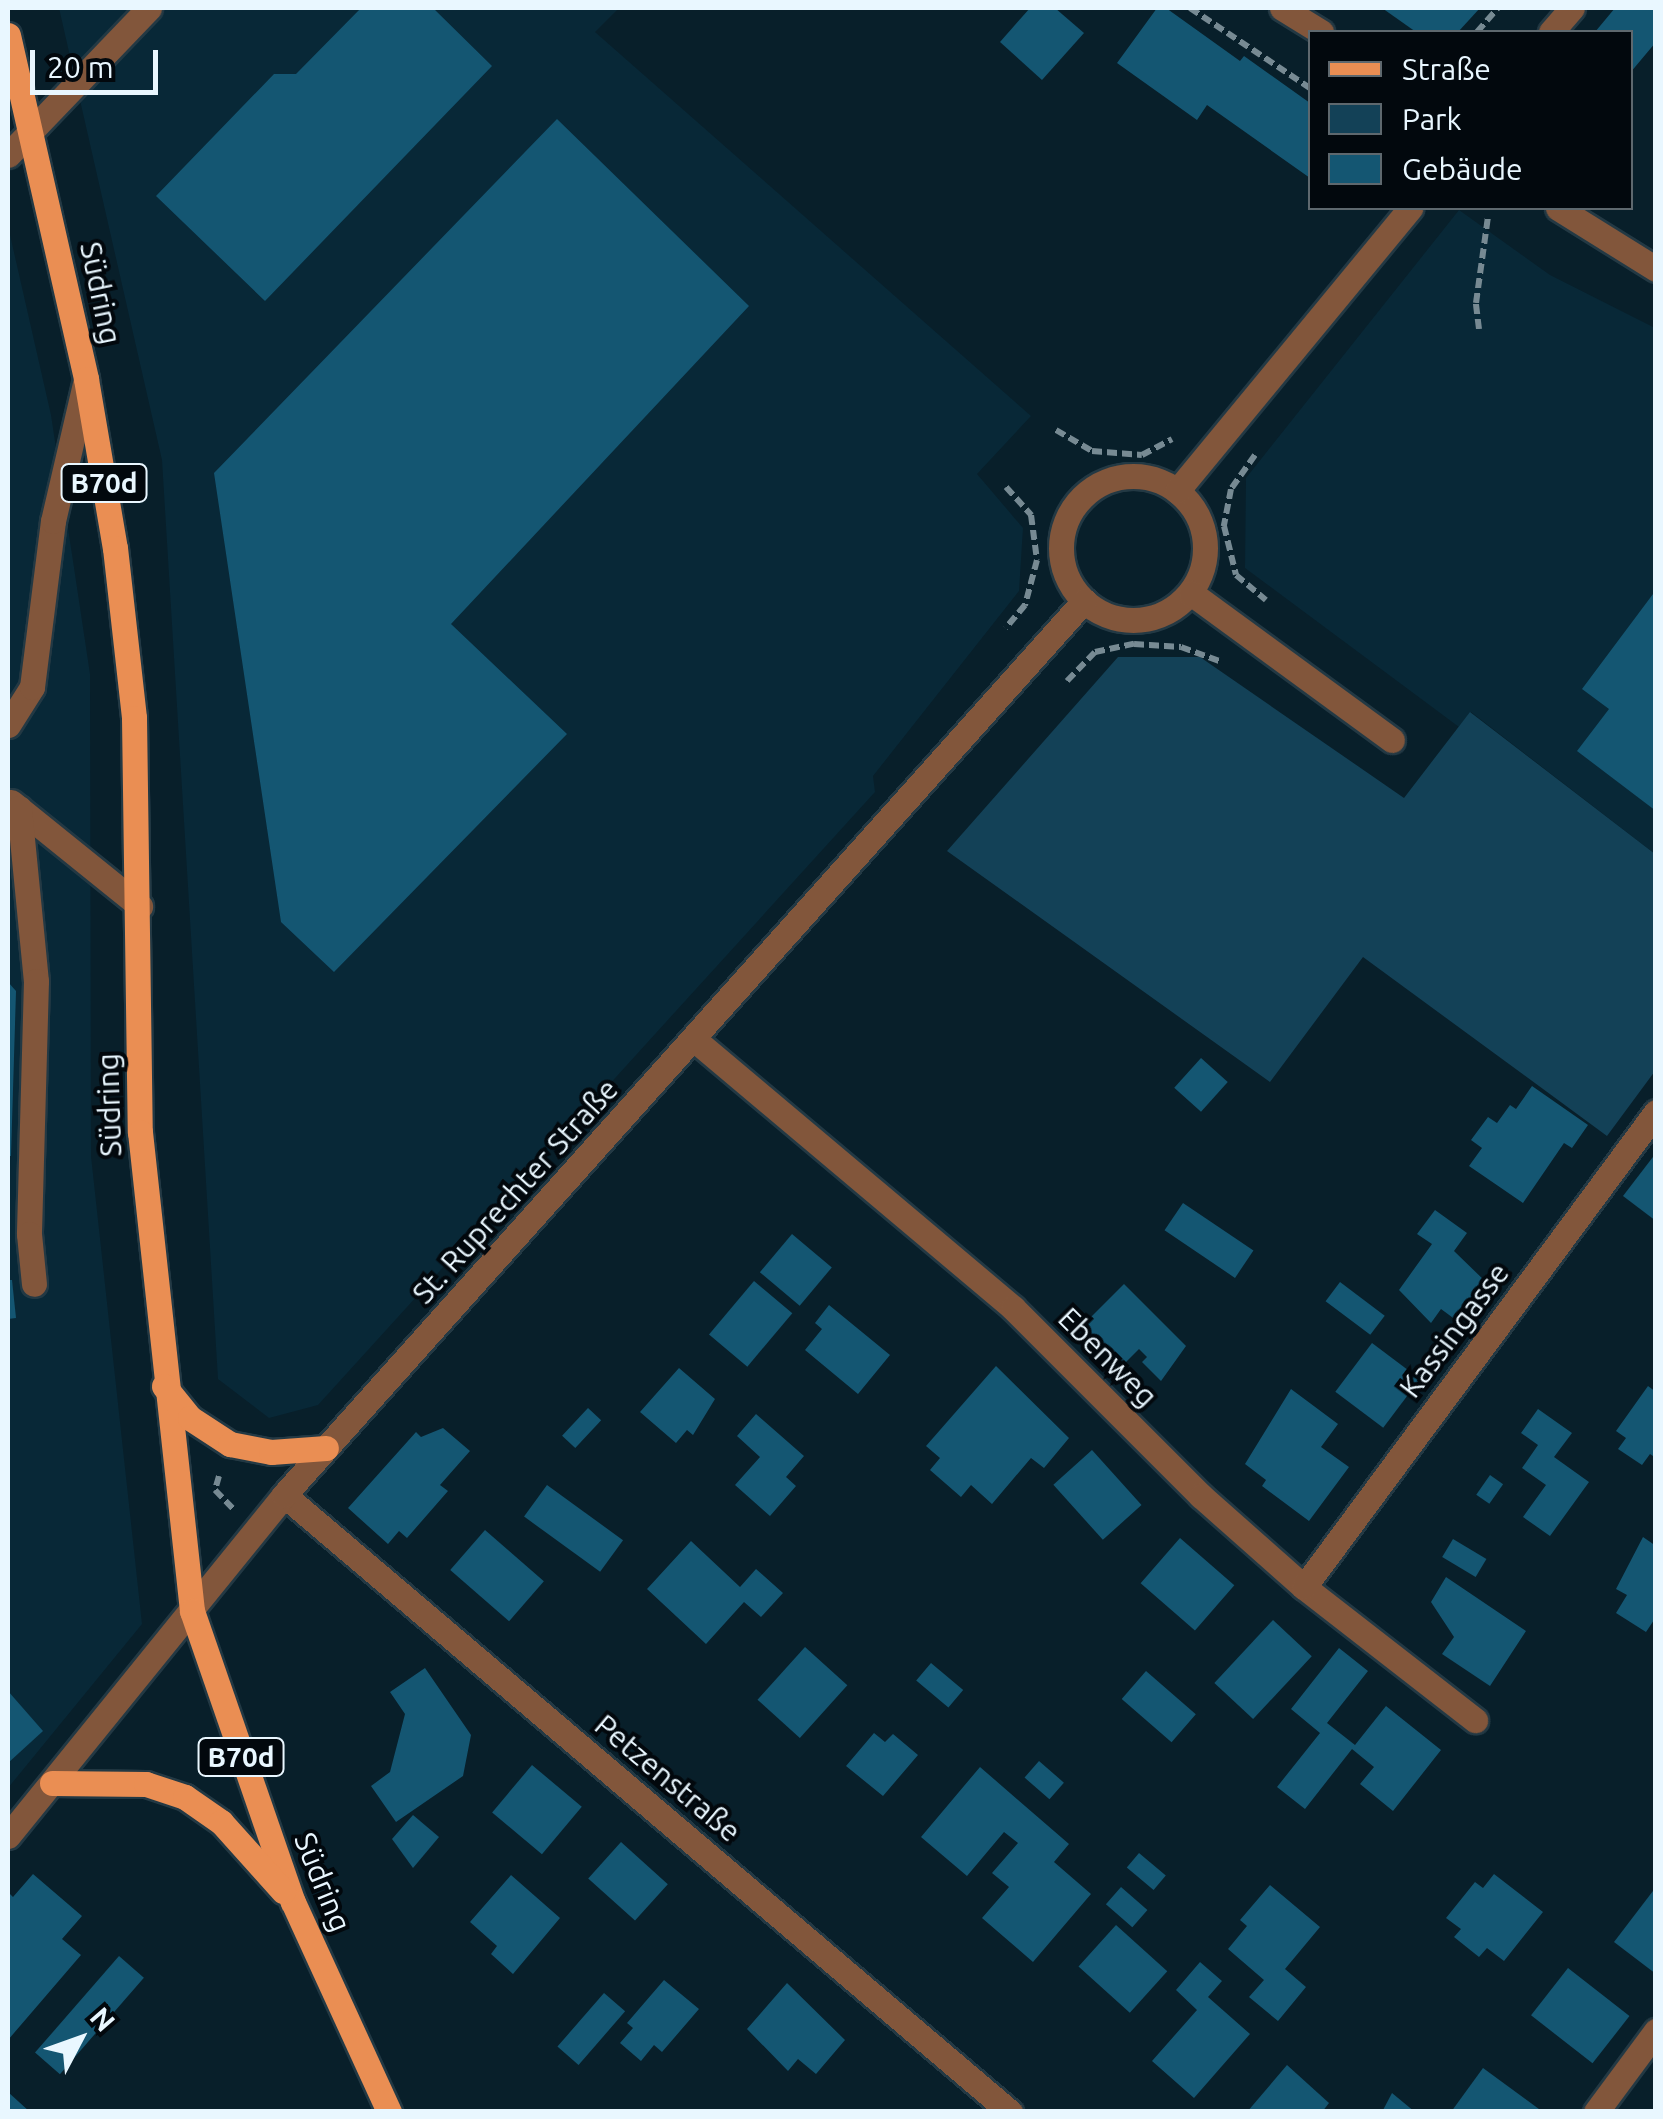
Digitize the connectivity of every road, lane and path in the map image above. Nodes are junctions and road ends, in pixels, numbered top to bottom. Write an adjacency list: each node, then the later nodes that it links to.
1 (150, 8): 12 (street)
2 (1190, 8): 11 (path)
3 (1282, 8): 6 (street)
4 (1498, 8): 7 (path)
5 (1572, 8): 8 (street)
6 (1318, 30)
7 (1480, 30)
8 (1553, 30)
9 (8, 35): 10 (main road, Südring / B70d)
10 (11, 60): 12 (main road, Südring / B70d)
11 (1308, 87)
12 (32, 129): 13 (street); 19 (main road, Südring / B70d)
13 (8, 156)
14 (1408, 210): 24 (street)
15 (1561, 210): 17 (street)
16 (1488, 216): 18 (path)
17 (1656, 269)
18 (1479, 328)
19 (86, 380): 31 (street); 34 (main road, Südring / B70d)
20 (1056, 430): 21 (path)
21 (1178, 432)
22 (1263, 444): 26 (path)
23 (1006, 487): 28 (path)
24 (1177, 491): 25 (street); 27 (street)
25 (1191, 593): 27 (street); 32 (street)
26 (1266, 600)
27 (1084, 602): 35 (street, St. Ruprechter Straße)
28 (1006, 628)
29 (1222, 662): 30 (path)
30 (1067, 681)
31 (8, 725)
32 (1392, 740)
33 (13, 804): 34 (street); 37 (street)
34 (140, 906): 38 (main road, Südring / B70d)
35 (694, 1040): 39 (street, St. Ruprechter Straße); 41 (street, Ebenweg)
36 (1656, 1112): 41 (street, Kassingasse)
37 (34, 1284)
38 (164, 1386): 39 (main road); 42 (main road, Südring / B70d)
39 (326, 1448): 40 (street, St. Ruprechter Straße)
40 (284, 1494): 42 (street, St. Ruprechter Straße); 49 (street, Petzenstraße)
41 (1304, 1587): 43 (street, Ebenweg)
42 (192, 1611): 44 (street, St. Ruprechter Straße); 46 (main road, Südring / B70d)
43 (1474, 1720)
44 (52, 1782): 45 (street, St. Ruprechter Straße); 46 (main road)
45 (8, 1836)
46 (293, 1902): 48 (main road, Südring / B70d)
47 (1656, 2031): 50 (street)
48 (389, 2112)
49 (1010, 2112)
50 (1596, 2112)

